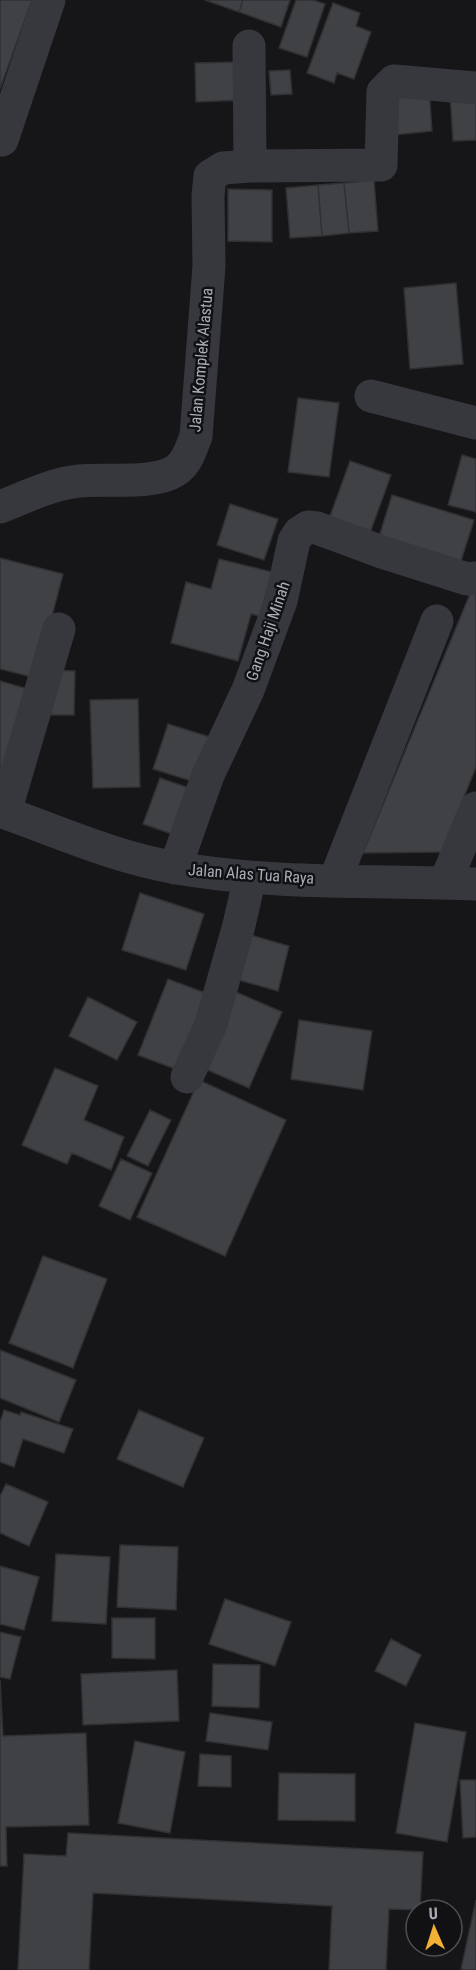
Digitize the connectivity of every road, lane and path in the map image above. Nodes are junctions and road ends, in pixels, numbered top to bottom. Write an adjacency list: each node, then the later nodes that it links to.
1 (49, 0): 4 (street)
2 (249, 46): 5 (street)
3 (476, 88): 5 (street, Jalan Komplek Alastua)
4 (2, 140)
5 (250, 166): 8 (street, Jalan Komplek Alastua)
6 (371, 396): 7 (street)
7 (476, 423)
8 (0, 507)
9 (476, 578): 14 (street, Gang Haji Minah)
10 (436, 621): 16 (street)
11 (59, 629): 13 (street)
12 (476, 808): 17 (street)
13 (3, 812): 14 (street, Jalan Alas Tua Raya)
14 (175, 868): 15 (street, Jalan Alas Tua Raya)
15 (250, 877): 16 (street, Jalan Alas Tua Raya); 18 (street)
16 (335, 880): 17 (street, Jalan Alas Tua Raya)
17 (460, 884)
18 (187, 1077)

